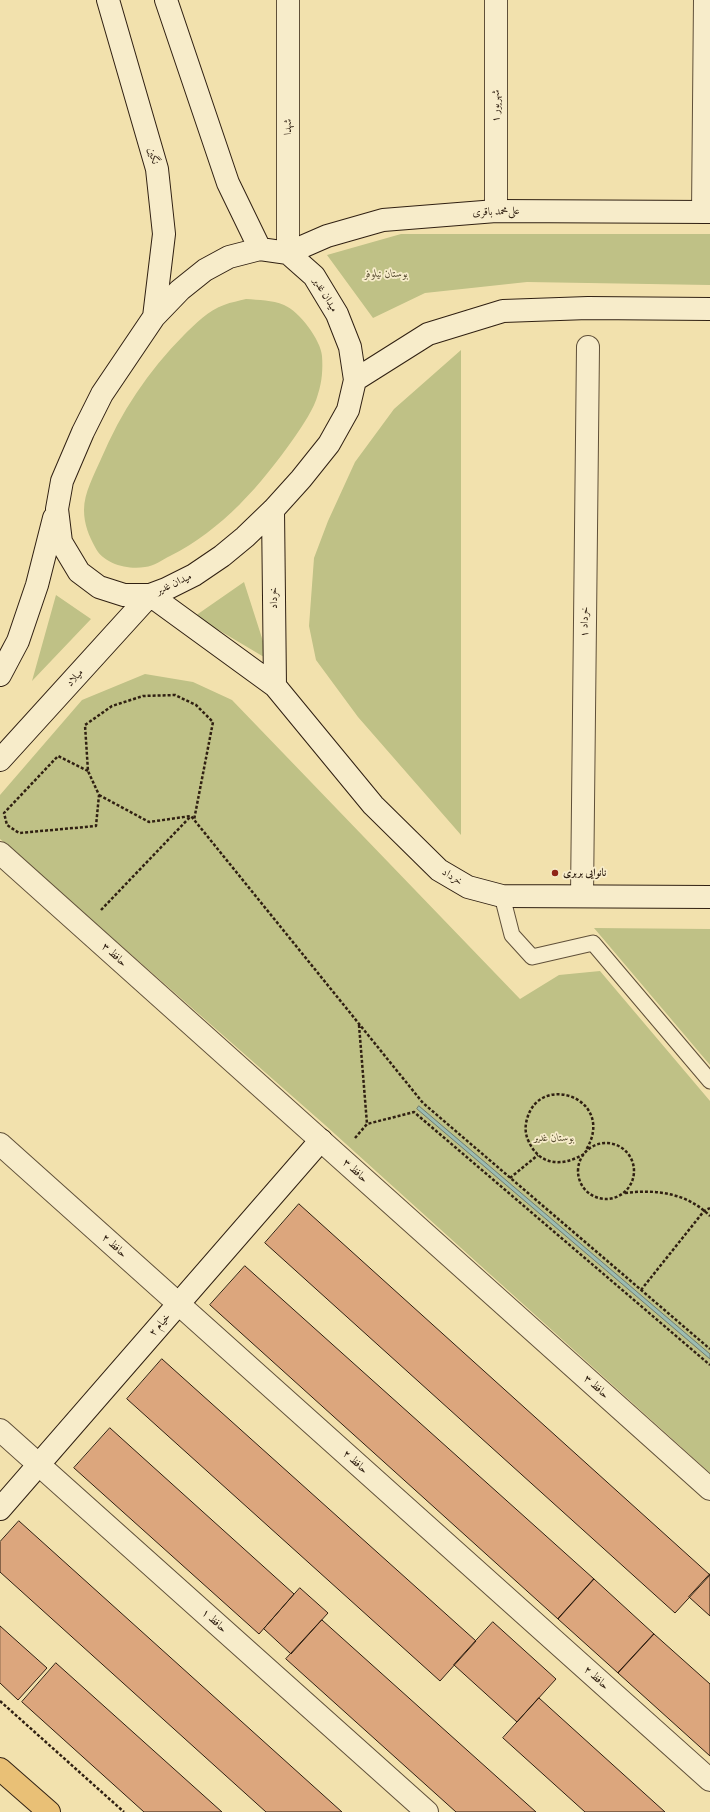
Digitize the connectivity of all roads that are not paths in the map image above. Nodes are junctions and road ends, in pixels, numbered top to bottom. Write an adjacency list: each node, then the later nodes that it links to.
1 (108, 0): 11 (street, نگین)
2 (166, 0): 8 (street)
3 (288, 0): 9 (street, شهدا)
4 (496, 0): 6 (street, شهریور ۱)
5 (705, 0): 7 (street)
6 (496, 211): 7 (street, علی‌محمد باقری); 9 (street, علی‌محمد باقری)
7 (706, 212)
8 (260, 249): 9 (street, میدان غدیر); 11 (street, میدان غدیر)
9 (288, 253): 13 (street, میدان غدیر)
10 (710, 309): 13 (street)
11 (154, 317): 14 (street, میدان غدیر)
12 (588, 347): 22 (street, خرداد ۱)
13 (355, 380): 15 (street, میدان غدیر)
14 (57, 509): 16 (street, میدان غدیر); 17 (street)
15 (273, 510): 16 (street, میدان غدیر); 18 (street, خرداد)
16 (150, 595): 18 (street, خرداد); 19 (street, میلاد)
17 (0, 675)
18 (275, 686): 21 (street, خرداد)
19 (0, 760)
20 (0, 852): 25 (street, حافظ ۳)
21 (502, 896): 22 (street, خرداد); 24 (lane)
22 (582, 896): 23 (street, خرداد)
23 (710, 897)
24 (710, 1081)
25 (321, 1140): 27 (street, خیام ۲); 30 (street, حافظ ۳)
26 (0, 1144): 27 (street, حافظ ۲)
27 (178, 1304): 29 (street, خیام ۲); 33 (street, حافظ ۲)
28 (0, 1430): 29 (street, حافظ ۱)
29 (38, 1465): 31 (street, خیام ۲); 35 (street, حافظ ۱)
30 (710, 1489)
31 (0, 1509)
32 (0, 1769): 34 (main road)
33 (710, 1780)
34 (49, 1812)
35 (427, 1812)

